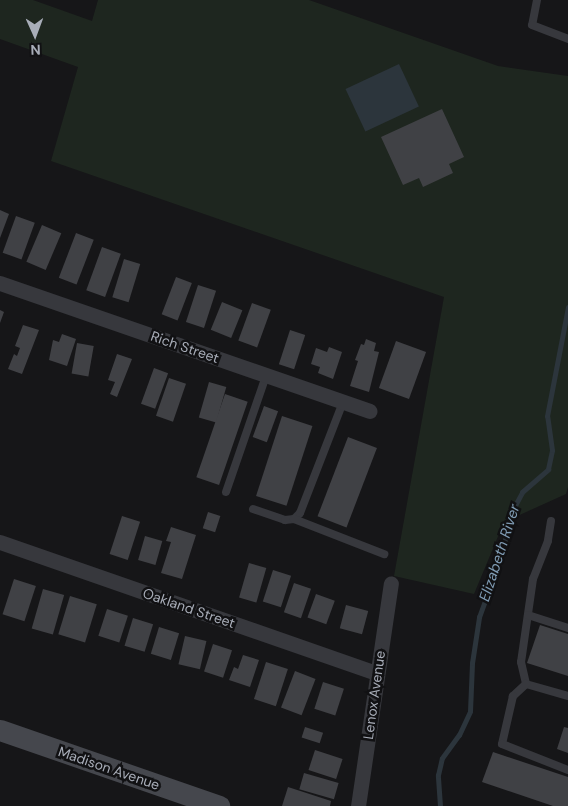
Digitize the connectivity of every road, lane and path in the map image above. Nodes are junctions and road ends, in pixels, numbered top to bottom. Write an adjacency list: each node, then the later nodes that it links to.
1 (537, 0): 2 (lane)
2 (568, 39)
3 (0, 283): 4 (street, Rich Street)
4 (266, 376): 5 (street, Rich Street); 7 (lane)
5 (343, 402): 6 (street, Rich Street); 9 (lane)
6 (369, 411)
7 (226, 492)
8 (253, 509): 9 (lane)
9 (294, 519): 12 (lane)
10 (550, 521): 14 (lane)
11 (0, 542): 16 (street, Oakland Street)
12 (384, 554)
13 (391, 583): 16 (street, Lenox Avenue)
14 (528, 616): 15 (lane); 17 (lane)
15 (568, 628)
16 (377, 673): 22 (street, Lenox Avenue)
17 (526, 684): 18 (lane); 20 (lane)
18 (568, 696)
19 (0, 730): 21 (street, Madison Avenue)
20 (568, 770)
21 (218, 806)
22 (358, 806)

